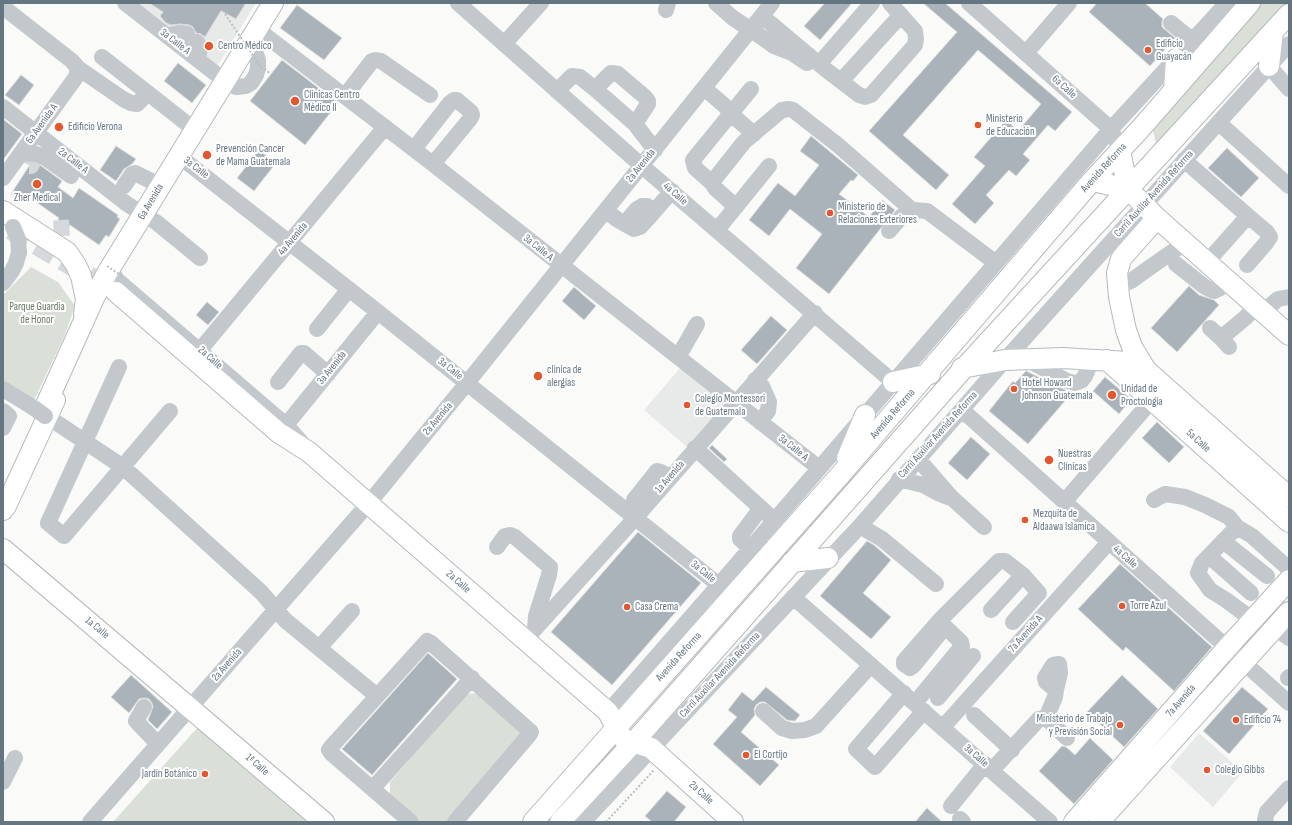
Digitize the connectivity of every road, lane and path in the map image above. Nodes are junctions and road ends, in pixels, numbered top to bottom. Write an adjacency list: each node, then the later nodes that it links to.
1 (125, 3): 21 (street, 3a Calle A)
2 (273, 3): 22 (main road, 6a Avenida)
3 (458, 3): 24 (street, 4a Calle)
4 (541, 3): 24 (street)
5 (716, 3): 19 (street)
6 (772, 3): 17 (street, 2a Avenida)
7 (872, 3): 30 (street)
8 (890, 3): 16 (street)
9 (969, 3): 26 (street, 6a Calle)
10 (1069, 3): 26 (street)
11 (1227, 3): 23 (street)
12 (1250, 3): 39 (main road, Avenida Reforma)
13 (3, 7): 32 (street)
14 (225, 14): 33 (path, bridge)
15 (1289, 14): 20 (main road, Avenida Reforma)
16 (901, 15): 35 (street); 35 (street)
17 (762, 16): 19 (street, 2a Avenida); 30 (street)
18 (1171, 23): 23 (street)
19 (750, 30): 30 (street); 41 (street, 2a Avenida)
20 (1273, 32): 31 (main road); 70 (main road, Avenida Reforma)
21 (167, 36): 29 (street, 3a Calle A); 29 (street)
22 (252, 36): 34 (main road, 6a Avenida); 44 (street, 3a Calle A)
23 (1193, 41): 28 (street)
24 (504, 44): 40 (street, 4a Calle)
25 (1289, 44): 31 (street, Carril Auxiliar Avenida Reforma)
26 (1026, 53): 50 (street, 6a Calle)
27 (102, 57): 42 (street)
28 (1176, 59): 39 (main road); 50 (street)
29 (198, 60): 34 (street, 3a Calle A)
30 (822, 66): 35 (street)
31 (1269, 66): 37 (street); 47 (street, Carril Auxiliar Avenida Reforma)
32 (78, 68): 42 (street); 52 (street, 6a Avenida A)
33 (271, 74)
34 (225, 81): 51 (main road, 6a Avenida)
35 (841, 81)
36 (751, 88): 46 (street)
37 (1289, 88)
38 (594, 89): 40 (street); 48 (street); 48 (street)
39 (1174, 90): 56 (main road, Avenida Reforma)
40 (558, 91): 61 (street, 4a Calle)
41 (701, 91): 46 (street); 55 (street, 2a Avenida)
42 (148, 93): 51 (street)
43 (430, 95): 44 (street)
44 (346, 96): 49 (street, 3a Calle A)
45 (3, 107): 52 (street, 2a Calle A)
46 (731, 114): 53 (street); 66 (street)
47 (1219, 123): 59 (street, Carril Auxiliar Avenida Reforma); 68 (street)
48 (635, 124): 55 (street)
49 (385, 127): 54 (street, 3a Calle A); 81 (street, 4a Avenida)
50 (1111, 129): 56 (street, 6a Calle); 85 (street)
51 (195, 130): 57 (main road, 6a Avenida)
52 (36, 133): 58 (street, 6a Avenida A); 76 (street, 2a Calle A)
53 (754, 134): 66 (street); 73 (street)
54 (414, 149): 60 (street, 3a Calle A); 60 (street)
55 (655, 150): 61 (street, 2a Avenida)
56 (1120, 151): 65 (main road, Avenida Reforma); 70 (main road, 6a Calle)
57 (179, 156): 69 (main road, 6a Avenida); 81 (street, 3a Calle)
58 (28, 158): 63 (street, 6a Avenida A); 64 (street)
59 (1184, 160): 75 (street, Carril Auxiliar Avenida Reforma); 77 (street)
60 (433, 164): 88 (street, 3a Calle A)
61 (642, 166): 71 (street, 4a Calle); 74 (street, 2a Avenida)
62 (769, 166): 72 (street)
63 (7, 172)
64 (71, 176)
65 (1093, 180): 70 (main road); 111 (main road, Avenida Reforma)
66 (712, 183): 72 (street)
67 (124, 186): 69 (street)
68 (1289, 186)
69 (159, 188): 76 (main road, 6a Avenida)
70 (1128, 190): 75 (main road); 108 (main road, Avenida Reforma)
71 (672, 191): 74 (street); 79 (street, 4a Calle)
72 (736, 207): 79 (street)
73 (912, 210): 80 (street); 85 (street)
74 (606, 211): 88 (street, 2a Avenida)
75 (1150, 211): 82 (main road); 92 (main road, 5a Calle); 105 (street, Carril Auxiliar Avenida Reforma)
76 (143, 214): 83 (street, 2a Calle A); 89 (main road, 6a Avenida)
77 (1248, 216): 84 (street); 87 (street)
78 (7, 221): 91 (street, bridge); 100 (main road)
79 (717, 230): 97 (street, 4a Calle)
80 (889, 230)
81 (290, 242): 93 (street, 3a Calle); 103 (street, 4a Avenida)
82 (1185, 242): 84 (main road); 92 (street)
83 (200, 258)
84 (1207, 262): 90 (main road)
85 (996, 263): 114 (street)
86 (1176, 264): 90 (street)
87 (1246, 264)
88 (561, 266): 104 (street, 3a Calle A); 115 (street, 2a Avenida)
89 (114, 275): 100 (main road, 6a Avenida); 103 (street, 2a Calle); 122 (main road); 129 (main road, 2a Calle)
90 (1228, 281): 95 (main road)
91 (3, 283)
92 (1117, 287): 109 (main road, 5a Calle)
93 (349, 288): 96 (street, 3a Calle); 99 (street)
94 (1289, 297): 95 (street)
95 (1260, 309): 101 (main road); 102 (street)
96 (378, 312): 110 (street, 3a Avenida); 115 (street, 3a Calle)
97 (815, 313): 112 (street, 1a Avenida); 114 (street, 4a Calle)
98 (698, 324): 104 (street)
99 (317, 330)
100 (78, 333): 122 (main road, 6a Avenida)
101 (1289, 335)
102 (1220, 338)
103 (200, 350): 125 (street, 2a Calle)
104 (678, 357): 118 (street, 3a Calle A)
105 (1004, 360): 106 (main road, 5a Calle); 108 (main road, 5a Calle); 119 (street, Carril Auxiliar Avenida Reforma)
106 (1098, 360): 109 (main road, 5a Calle); 117 (main road, 5a Calle)
107 (119, 366): 127 (street)
108 (964, 368): 111 (main road, 5a Calle); 155 (main road, Avenida Reforma)
109 (1146, 370): 135 (main road, 5a Calle)
110 (328, 374): 113 (street); 125 (street, 3a Avenida)
111 (927, 375): 114 (main road, 5a Calle); 133 (main road, Avenida Reforma)
112 (755, 380): 118 (street, 1a Avenida); 124 (street)
113 (278, 382)
114 (893, 382): 123 (street)
115 (467, 384): 140 (street, 2a Avenida); 142 (street, 3a Calle)
116 (3, 389): 122 (street)
117 (1152, 400): 139 (street); 144 (main road, 5a Calle)
118 (736, 402): 124 (street, 3a Calle A); 128 (street, 1a Avenida)
119 (962, 410): 130 (street, Carril Auxiliar Avenida Reforma); 139 (street, 4a Calle)
120 (3, 411): 126 (street)
121 (170, 411): 131 (street)
122 (41, 414): 127 (street); 138 (main road)
123 (865, 415): 132 (street); 133 (main road)
124 (760, 422): 132 (street, 3a Calle A)
125 (286, 424): 129 (street, 2a Calle)
126 (3, 428)
127 (85, 442): 131 (street); 131 (street)
128 (695, 448): 141 (street); 142 (street, 1a Avenida)
129 (309, 452): 140 (main road, 2a Calle)
130 (918, 459): 134 (street, Carril Auxiliar Avenida Reforma); 136 (street)
131 (123, 467): 167 (street)
132 (818, 468): 143 (street)
133 (841, 474): 190 (main road, Avenida Reforma)
134 (899, 479): 136 (street); 145 (street, Carril Auxiliar Avenida Reforma)
135 (1289, 497)
136 (952, 498): 146 (street)
137 (1154, 500): 147 (street)
138 (4, 502)
139 (1064, 502): 149 (street, 4a Calle)
140 (369, 503): 167 (street, 2a Avenida); 174 (main road, 2a Calle)
141 (761, 508): 143 (street); 151 (street)
142 (634, 516): 163 (street, 3a Calle); 174 (street)
143 (774, 520): 151 (street)
144 (1289, 522)
145 (860, 526): 154 (street, Carril Auxiliar Avenida Reforma); 162 (street)
146 (984, 527)
147 (1237, 527): 148 (street); 158 (street)
148 (1222, 541): 153 (street); 160 (street)
149 (1108, 542): 177 (street, 4a Calle); 179 (street, 7a Avenida A)
150 (496, 547): 174 (street)
151 (750, 548): 163 (street)
152 (3, 549): 157 (main road, 1a Calle)
153 (1209, 556): 165 (street); 171 (street)
154 (828, 558): 155 (main road); 166 (street, Carril Auxiliar Avenida Reforma)
155 (792, 562): 194 (main road, Avenida Reforma)
156 (3, 564): 157 (street)
157 (26, 568): 187 (main road, 1a Calle)
158 (1289, 569)
159 (1023, 575): 168 (street); 172 (street); 176 (street)
160 (1267, 576)
161 (1289, 580): 171 (main road, 7a Avenida)
162 (936, 584)
163 (719, 585): 190 (street)
164 (1289, 592): 177 (street)
165 (1251, 593)
166 (794, 597): 178 (street, 3a Calle); 194 (street, Carril Auxiliar Avenida Reforma)
167 (276, 609): 175 (street); 187 (street, 2a Avenida)
168 (991, 610)
169 (352, 611): 175 (street)
170 (1289, 612): 173 (main road, 7a Avenida)
171 (1253, 620): 177 (main road, 7a Avenida)
172 (1013, 622)
173 (1282, 633): 177 (main road, 7a Avenida)
174 (530, 635): 190 (main road, 2a Calle)
175 (318, 648): 182 (street)
176 (968, 651): 179 (street); 183 (street); 184 (street)
177 (1235, 655): 185 (street, 4a Calle); 212 (main road, 7a Avenida); 213 (street); 214 (main road, 7a Avenida)
178 (871, 664): 184 (street, 3a Calle); 188 (street)
179 (992, 672): 192 (street, 7a Avenida A)
180 (472, 678): 182 (street); 200 (street); 206 (street)
181 (1056, 690): 191 (street)
182 (377, 696): 200 (street)
183 (938, 698)
184 (915, 702): 192 (street, 3a Calle)
185 (1289, 703)
186 (144, 707): 195 (street)
187 (190, 707): 195 (street, 2a Avenida); 204 (main road, 1ª Calle)
188 (763, 711)
189 (974, 716): 196 (street)
190 (617, 718): 194 (main road, 2a Calle); 207 (main road, Avenida Reforma)
191 (1046, 718): 193 (street); 196 (street)
192 (943, 727): 198 (street, 3a Calle)
193 (1067, 738)
194 (642, 740): 208 (main road, Avenida Reforma); 209 (street, Carril Auxiliar Avenida Reforma); 210 (main road, 2a Calle)
195 (158, 744): 203 (street, 2a Avenida)
196 (1012, 750): 198 (street)
197 (15, 758): 199 (street)
198 (988, 767): 202 (street); 211 (street, 3a Calle)
199 (3, 782)
200 (373, 788): 205 (street)
201 (1289, 788): 215 (street)
202 (958, 816)
203 (90, 822)
204 (324, 822)
205 (411, 822)
206 (455, 822)
207 (533, 822)
208 (560, 822)
209 (583, 822)
210 (732, 822)
211 (1050, 822)
212 (1074, 822)
213 (1084, 822)
214 (1099, 822)
215 (1266, 822)

